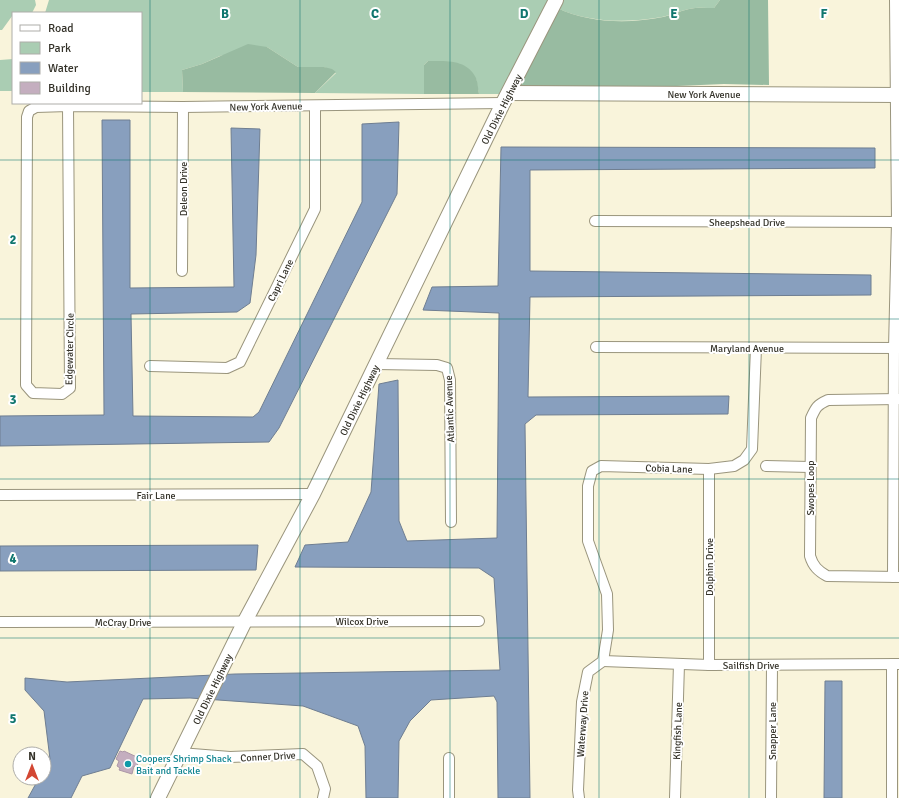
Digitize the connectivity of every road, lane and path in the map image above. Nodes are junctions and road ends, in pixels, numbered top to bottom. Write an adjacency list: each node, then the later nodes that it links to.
1 (556, 0): 4 (street, Old Dixie Highway)
2 (895, 0): 3 (street)
3 (897, 95): 4 (street, New York Avenue); 10 (street)
4 (506, 98): 6 (street, New York Avenue); 15 (street, Old Dixie Highway)
5 (68, 106): 7 (street, New York Avenue); 8 (street, New York Avenue); 8 (street, Edgewater Circle)
6 (314, 106): 7 (street, New York Avenue); 16 (street, Capri Lane)
7 (183, 107): 11 (street, Deleon Drive)
8 (30, 111)
9 (595, 221): 10 (street, Sheepshead Drive)
10 (898, 222): 14 (street)
11 (182, 271)
12 (596, 347): 13 (street, Maryland Avenue)
13 (756, 348): 14 (street, Maryland Avenue); 20 (street, Cobia Lane)
14 (896, 348): 17 (street)
15 (376, 364): 21 (street, Old Dixie Highway); 23 (street, Atlantic Avenue)
16 (150, 366)
17 (897, 399): 19 (street, Swopes Loop); 24 (street)
18 (766, 466): 19 (street)
19 (810, 467): 24 (street, Swopes Loop)
20 (709, 469): 28 (street, Cobia Lane); 31 (street, Dolphin Drive)
21 (313, 494): 22 (street, Fair Lane); 25 (street, Old Dixie Highway)
22 (0, 495)
23 (451, 522)
24 (896, 577)
25 (245, 621): 26 (street, Wilcox Drive); 27 (street, McCray Drive); 33 (street, Old Dixie Highway)
26 (478, 621)
27 (0, 622)
28 (602, 661): 29 (street, Sailfish Drive); 38 (street, Waterway Drive)
29 (679, 664): 31 (street, Sailfish Drive); 39 (street, Kingfish Lane)
30 (895, 664): 32 (street, Sailfish Drive); 41 (street)
31 (709, 665): 32 (street, Sailfish Drive)
32 (772, 665): 40 (street, Snapper Lane)
33 (180, 753): 35 (street, Old Dixie Highway); 36 (street, Conner Drive)
34 (449, 758): 37 (street)
35 (158, 798)
36 (323, 798)
37 (449, 798)
38 (579, 798)
39 (675, 798)
40 (771, 798)
41 (892, 798)

